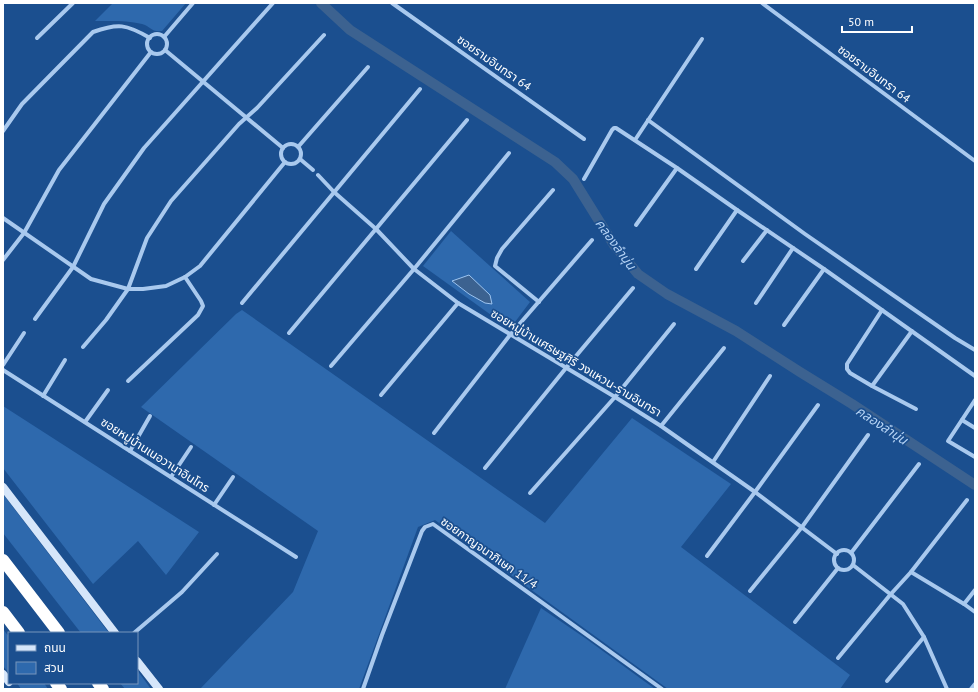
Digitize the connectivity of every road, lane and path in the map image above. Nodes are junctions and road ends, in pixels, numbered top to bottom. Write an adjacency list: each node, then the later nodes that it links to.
1 (73, 3): 8 (street)
2 (193, 3): 7 (street)
3 (273, 3): 14 (street)
4 (392, 3): 20 (street, ซอยรามอินทรา 64)
5 (762, 3): 26 (street, ซอยรามอินทรา 64)
6 (324, 35): 16 (street)
7 (164, 36): 9 (street); 11 (street)
8 (36, 38)
9 (150, 38): 12 (street); 19 (street)
10 (702, 39): 18 (street)
11 (165, 50): 12 (street); 14 (street)
12 (151, 52): 39 (street)
13 (368, 67): 22 (street)
14 (203, 82): 16 (street); 44 (street)
15 (420, 89): 33 (street)
16 (246, 117): 23 (street); 50 (street)
17 (467, 120): 37 (street)
18 (648, 120): 21 (street); 65 (street)
19 (3, 131)
20 (584, 139)
21 (635, 140): 28 (street); 31 (street)
22 (298, 147): 23 (street); 25 (street)
23 (284, 148): 27 (street)
24 (509, 153): 45 (street)
25 (300, 159): 27 (street); 29 (street)
26 (975, 161)
27 (285, 162): 48 (street)
28 (677, 168): 34 (street); 36 (street)
29 (313, 170)
30 (318, 175): 33 (street, ซอยหมู่บ้านเศรษฐศิริ วงแหวน-รามอินทรา)
31 (584, 179)
32 (553, 190): 51 (street)
33 (334, 192): 37 (street, ซอยหมู่บ้านเศรษฐศิริ วงแหวน-รามอินทรา); 52 (street)
34 (737, 210): 38 (street); 46 (street)
35 (3, 218): 39 (street)
36 (636, 225)
37 (376, 228): 45 (street, ซอยหมู่บ้านเศรษฐศิริ วงแหวน-รามอินทรา); 61 (street)
38 (767, 230): 41 (street); 43 (street)
39 (24, 233): 42 (street); 44 (street)
40 (592, 240): 51 (street)
41 (793, 248): 47 (street); 54 (street)
42 (3, 260)
43 (742, 261)
44 (73, 268): 50 (street); 56 (street)
45 (414, 269): 53 (street, ซอยหมู่บ้านเศรษฐศิริ วงแหวน-รามอินทรา); 68 (street)
46 (696, 269)
47 (824, 269): 55 (street); 58 (street)
48 (185, 277): 50 (street); 73 (street)
49 (633, 288): 69 (street)
50 (128, 289): 63 (street)
51 (539, 302): 62 (street)
52 (242, 303)
53 (458, 303): 62 (street, ซอยหมู่บ้านเศรษฐศิริ วงแหวน-รามอินทรา); 76 (street)
54 (756, 303)
55 (882, 310): 59 (street); 74 (street)
56 (34, 319)
57 (674, 324): 78 (street)
58 (784, 325)
59 (912, 331): 72 (street); 74 (street)
60 (24, 333): 67 (street)
61 (288, 333)
62 (510, 335): 69 (street, ซอยหมู่บ้านเศรษฐศิริ วงแหวน-รามอินทรา); 87 (street)
63 (83, 347)
64 (724, 348): 85 (street)
65 (975, 350)
66 (66, 360): 77 (street)
67 (3, 365)
68 (331, 366)
69 (566, 368): 78 (street, ซอยหมู่บ้านเศรษฐศิริ วงแหวน-รามอินทรา); 94 (street)
70 (3, 370): 77 (street, ซอยหมู่บ้านเนอวานาอินโทร)
71 (770, 376): 92 (street)
72 (975, 376)
73 (128, 381)
74 (872, 386): 81 (street)
75 (108, 390): 84 (street)
76 (381, 395)
77 (43, 396): 84 (street, ซอยหมู่บ้านเนอวานาอินโทร)
78 (615, 397): 85 (street, ซอยหมู่บ้านเศรษฐศิริ วงแหวน-รามอินทรา); 99 (street)
79 (975, 400): 83 (street)
80 (818, 405): 98 (street)
81 (916, 409)
82 (150, 416): 90 (street)
83 (962, 420): 86 (street); 91 (street)
84 (85, 422): 90 (street, ซอยหมู่บ้านเนอวานาอินโทร)
85 (660, 426): 92 (street, ซอยหมู่บ้านเศรษฐศิริ วงแหวน-รามอินทรา)
86 (975, 428)
87 (434, 433)
88 (868, 435): 102 (street)
89 (191, 447): 96 (street)
90 (130, 451): 96 (street, ซอยหมู่บ้านเนอวานาอินโทร)
91 (975, 457)
92 (713, 462): 98 (street, ซอยหมู่บ้านเศรษฐศิริ วงแหวน-รามอินทรา)
93 (919, 464): 103 (street)
94 (485, 468)
95 (233, 477): 101 (street)
96 (171, 478): 101 (street, ซอยหมู่บ้านเนอวานาอินโทร)
97 (3, 487): 121 (main road)
98 (755, 492): 102 (street, ซอยหมู่บ้านเศรษฐศิริ วงแหวน-รามอินทรา); 106 (street)
99 (530, 493)
100 (967, 500): 111 (street)
101 (214, 505): 107 (street, ซอยหมู่บ้านเนอวานาอินโทร)
102 (802, 527): 105 (street, ซอยหมู่บ้านเศรษฐศิริ วงแหวน-รามอินทรา); 113 (street)
103 (851, 553): 105 (street); 109 (street)
104 (217, 554): 122 (street)
105 (837, 554): 110 (street)
106 (708, 556)
107 (296, 557)
108 (3, 560): 120 (highway)
109 (853, 565): 110 (street); 114 (street)
110 (838, 568): 118 (street)
111 (911, 572): 114 (street); 115 (street)
112 (975, 590): 115 (street)
113 (750, 591)
114 (890, 595): 123 (street); 124 (street)
115 (964, 604): 117 (street)
116 (3, 612): 119 (highway)
117 (975, 612)
118 (795, 622)
119 (18, 632)
120 (58, 632)
121 (114, 632)
122 (135, 632)
123 (924, 637): 126 (street); 131 (street)
124 (838, 658)
125 (138, 663): 128 (main road)
126 (887, 681)
127 (975, 684): 132 (street)
128 (159, 689)
129 (363, 689): 130 (street, ซอยกาญจนาภิเษก 11/4)
130 (662, 689)
131 (947, 689)
132 (971, 689)

